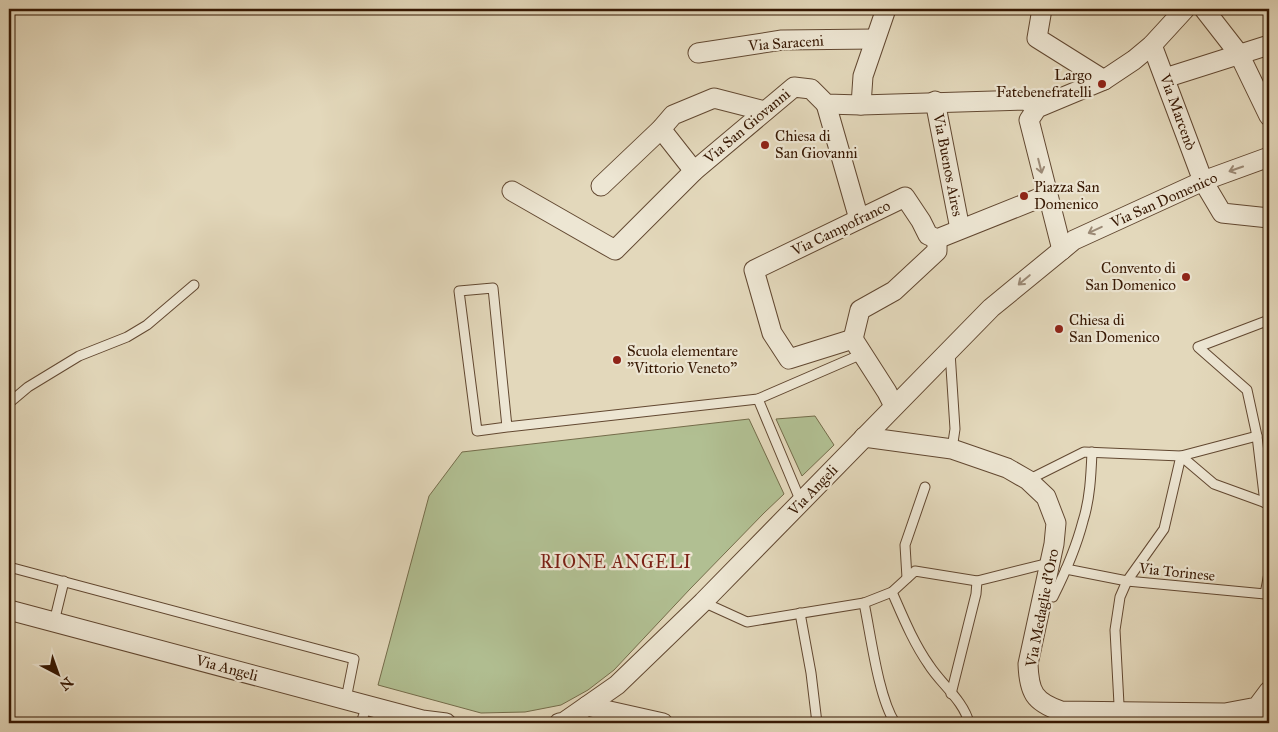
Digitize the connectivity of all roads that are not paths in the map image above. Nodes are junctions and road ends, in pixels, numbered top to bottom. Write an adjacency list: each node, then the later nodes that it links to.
1 (886, 9): 5 (street)
2 (1042, 9): 11 (street)
3 (1185, 9): 6 (street)
4 (1204, 9): 9 (street)
5 (875, 39): 8 (street, Via Saraceni); 15 (street)
6 (1152, 44): 10 (street, Via Marcenò); 11 (street)
7 (1269, 45): 9 (street)
8 (698, 53)
9 (1239, 54): 10 (street); 17 (street)
10 (1165, 78): 21 (street, Via Marcenò)
11 (1104, 80): 14 (street)
12 (935, 101): 14 (street); 15 (street); 27 (street, Via Buenos Aires)
13 (826, 104): 15 (street); 16 (street, Via San Giovanni); 26 (street)
14 (1032, 104): 24 (street, one-way to 24)
15 (861, 105)
16 (765, 111): 18 (street); 20 (street, Via San Giovanni)
17 (1269, 116)
18 (661, 129): 20 (street); 22 (street)
19 (1269, 158): 21 (street, Via San Domenico, one-way to 21)
20 (694, 171): 23 (street, Via San Giovanni)
21 (1203, 181): 25 (street, Via Marcenò); 29 (street, Via San Domenico, one-way to 29)
22 (601, 186)
23 (512, 191)
24 (1047, 195): 27 (street); 29 (street)
25 (1269, 218)
26 (859, 219): 28 (street, Via Campofranco); 32 (street, Via Campofranco)
27 (960, 229): 28 (street)
28 (937, 239): 32 (street)
29 (1062, 250): 33 (street, Via Angeli, one-way to 33)
30 (194, 285): 35 (lane)
31 (1269, 320): 38 (lane)
32 (858, 347): 34 (lane); 36 (street)
33 (950, 349): 36 (street, Via Angeli); 40 (lane)
34 (758, 399): 37 (lane); 45 (lane)
35 (9, 403)
36 (894, 406): 39 (street, Via Angeli)
37 (508, 427): 37 (lane)
38 (1257, 436): 42 (lane); 46 (lane)
39 (864, 437): 40 (street, Via Medaglie d'Oro); 45 (street, Via Angeli)
40 (952, 449): 43 (street, Via Medaglie d'Oro)
41 (1092, 452): 42 (lane); 43 (lane); 48 (lane)
42 (1181, 456): 46 (lane); 53 (lane)
43 (1028, 480): 48 (street, Via Medaglie d'Oro)
44 (925, 487): 50 (lane)
45 (801, 502): 56 (street, Via Angeli)
46 (1267, 503)
47 (9, 566): 51 (lane)
48 (1058, 566): 52 (lane); 53 (lane, Via Torinese); 55 (lane); 67 (street, Via Medaglie d'Oro)
49 (1269, 573): 53 (lane, Via Torinese)
50 (907, 578): 52 (lane); 54 (lane)
51 (64, 581): 60 (lane); 63 (lane)
52 (977, 581): 62 (lane)
53 (1127, 581): 67 (lane)
54 (892, 592): 57 (lane); 62 (lane)
55 (1053, 597)
56 (703, 602): 59 (lane); 65 (street, Via Angeli)
57 (864, 603): 59 (lane); 73 (lane)
58 (9, 610): 60 (street, Via Angeli)
59 (800, 613): 72 (lane)
60 (54, 622): 63 (street, Via Angeli)
61 (1269, 691): 66 (street, Via Medaglie d'Oro)
62 (951, 694): 74 (lane)
63 (346, 699): 64 (street, Via Angeli)
64 (366, 705): 68 (lane); 69 (street, Via Angeli)
65 (588, 706): 70 (street, Via Angeli); 71 (street)
66 (1261, 715): 67 (street, Via Medaglie d'Oro)
67 (1120, 718)
68 (362, 723)
69 (446, 723)
70 (559, 723)
71 (663, 723)
72 (817, 723)
73 (895, 723)
74 (968, 723)

